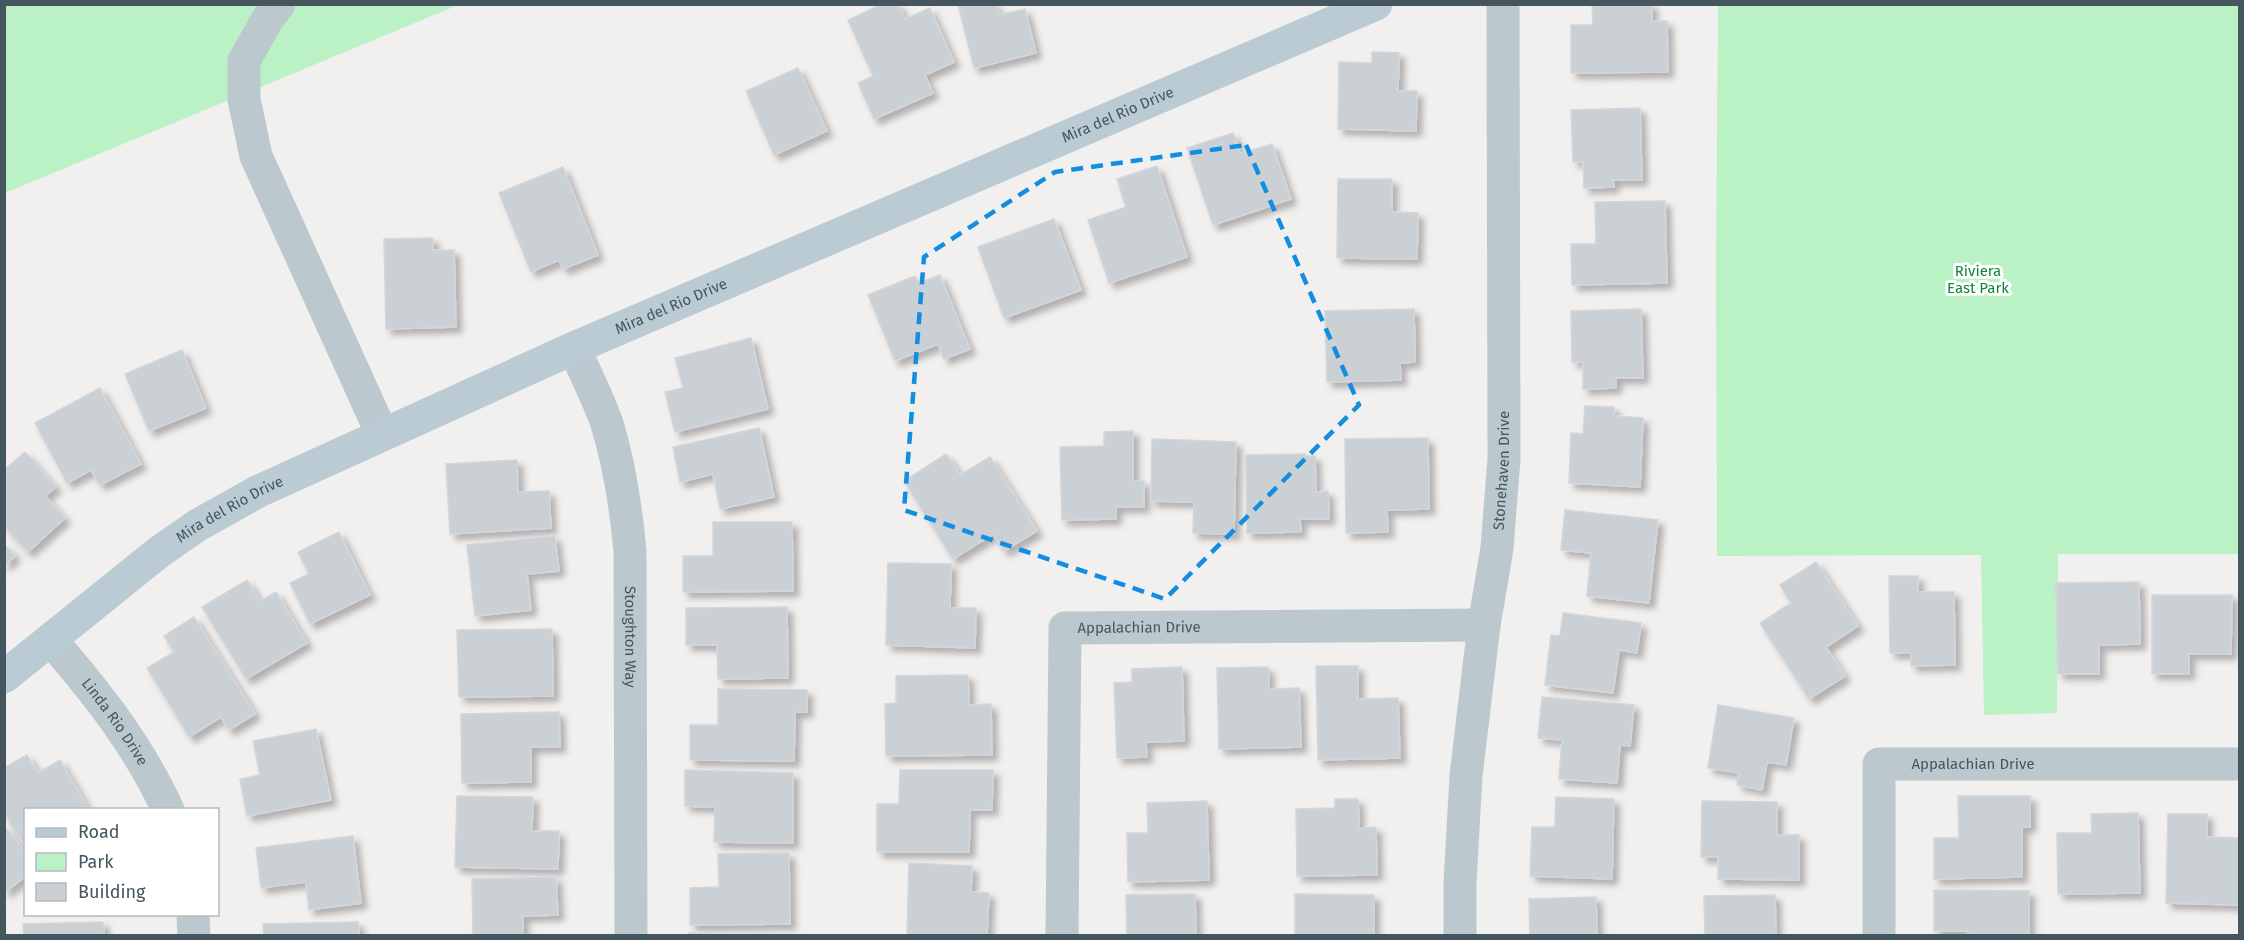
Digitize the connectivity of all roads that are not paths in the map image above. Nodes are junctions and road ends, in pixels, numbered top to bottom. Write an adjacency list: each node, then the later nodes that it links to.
1 (279, 4): 5 (street)
2 (1376, 4): 4 (street, Mira del Rio Drive)
3 (1503, 4): 6 (street, Stonehaven Drive)
4 (574, 348): 5 (street, Mira del Rio Drive); 13 (street, Stoughton Way)
5 (382, 434): 7 (street, Mira del Rio Drive)
6 (1484, 625): 14 (street, Appalachian Drive); 15 (street, Stonehaven Drive)
7 (51, 640): 8 (street, Mira del Rio Drive); 10 (street, Linda Rio Drive)
8 (4, 677)
9 (2240, 764): 16 (street, Appalachian Drive)
10 (167, 808)
11 (193, 916): 12 (street)
12 (194, 936)
13 (631, 936)
14 (1062, 936)
15 (1460, 936)
16 (1879, 936)

